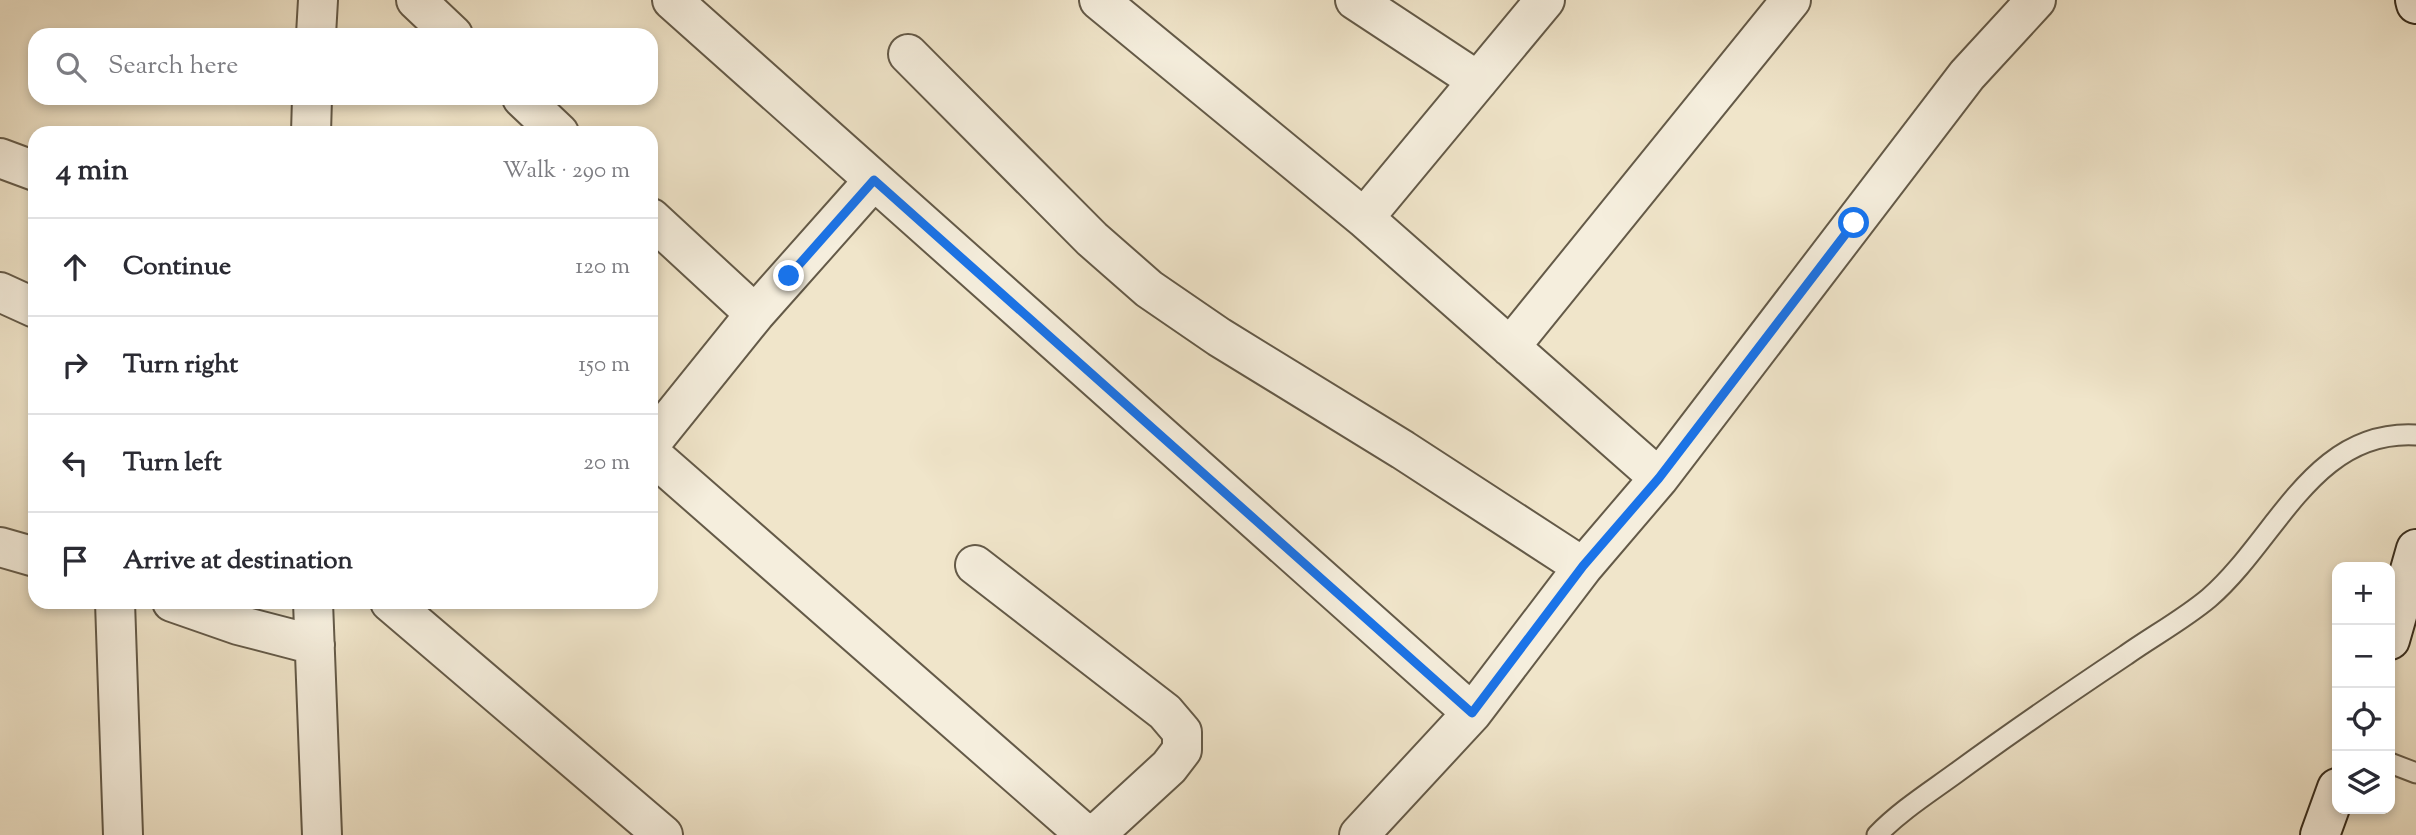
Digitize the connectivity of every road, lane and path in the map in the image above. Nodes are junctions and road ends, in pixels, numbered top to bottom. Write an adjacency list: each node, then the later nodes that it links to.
1 (318, 0): 9 (street)
2 (416, 0): 10 (street)
3 (672, 0): 17 (street)
4 (1098, 0): 18 (street)
5 (1355, 0): 12 (street)
6 (1545, 0): 12 (street)
7 (1791, 0): 23 (street)
8 (2036, 0): 27 (street)
9 (316, 28)
10 (446, 28)
11 (908, 54): 32 (street)
12 (1478, 81): 18 (street)
13 (529, 105): 14 (street)
14 (552, 126)
15 (0, 158): 16 (street)
16 (28, 168)
17 (874, 180): 22 (street); 39 (street)
18 (1364, 218): 23 (street)
19 (658, 224): 22 (street)
20 (0, 292): 21 (street)
21 (28, 305)
22 (755, 314): 24 (street)
23 (1510, 347): 27 (street)
24 (658, 434)
25 (2416, 435): 49 (lane)
26 (658, 460): 46 (street)
27 (1659, 478): 32 (street)
28 (0, 547): 30 (street)
29 (2416, 549): 37 (street)
30 (28, 555)
31 (975, 565): 47 (street)
32 (1583, 566): 39 (street)
33 (115, 609): 43 (street)
34 (192, 609): 38 (street)
35 (313, 609): 38 (street)
36 (398, 609): 45 (street)
37 (2394, 625)
38 (315, 645): 44 (street)
39 (1472, 713): 48 (street)
40 (2395, 765): 41 (lane)
41 (2416, 774)
42 (2332, 802): 50 (street)
43 (123, 835)
44 (321, 835)
45 (663, 835)
46 (1086, 835)
47 (1095, 835)
48 (1359, 835)
49 (1877, 835)
50 (2320, 835)

